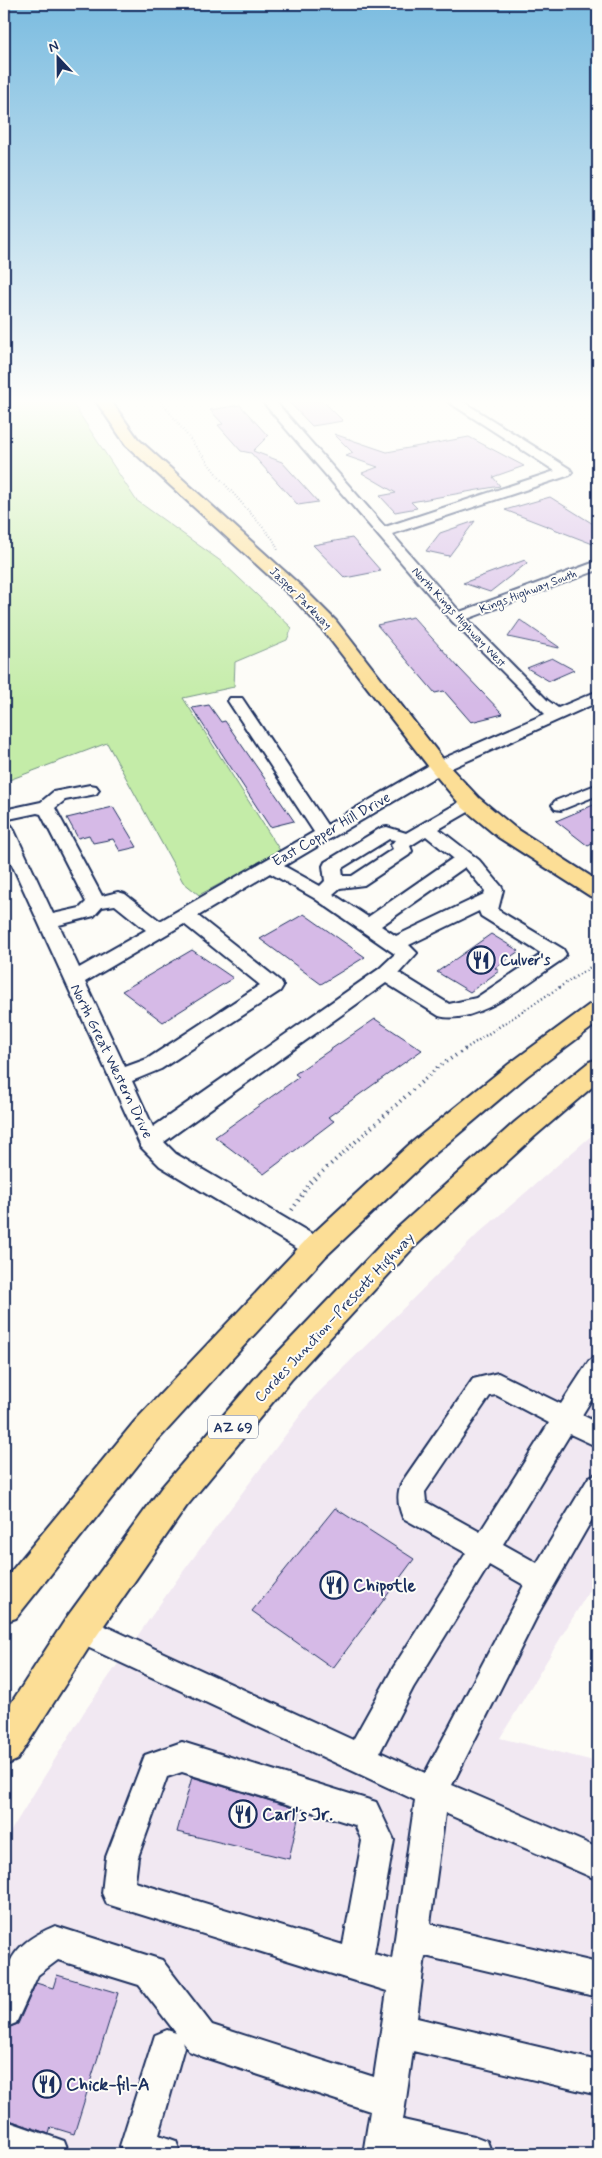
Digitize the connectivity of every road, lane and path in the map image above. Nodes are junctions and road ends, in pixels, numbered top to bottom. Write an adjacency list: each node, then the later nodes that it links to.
1 (198, 502): 10 (main road, Jasper Parkway)
2 (355, 502): 4 (street, North Kings Highway West)
3 (476, 502): 4 (street)
4 (382, 533): 6 (street, North Kings Highway West)
5 (598, 565): 6 (street, Kings Highway South)
6 (458, 618): 9 (street, North Kings Highway West)
7 (598, 696): 9 (street, East Copper Hill Drive)
8 (236, 701): 19 (street)
9 (556, 714): 10 (street, East Copper Hill Drive)
10 (439, 768): 13 (main road, Jasper Parkway); 19 (street, East Copper Hill Drive)
11 (598, 789): 14 (street)
12 (90, 790): 15 (street)
13 (471, 803): 18 (street); 24 (main road, Jasper Parkway)
14 (561, 805)
15 (44, 809): 16 (street); 26 (street)
16 (4, 815)
17 (4, 828): 28 (street, North Great Western Drive)
18 (427, 828): 20 (street); 21 (street)
19 (324, 833): 22 (street, East Copper Hill Drive)
20 (408, 839): 23 (street); 23 (street)
21 (465, 858): 25 (street); 29 (street)
22 (269, 865): 23 (street); 27 (street, East Copper Hill Drive)
23 (328, 888): 29 (street)
24 (598, 891)
25 (492, 897): 31 (street); 33 (street)
26 (96, 903): 28 (street); 30 (street)
27 (184, 914): 30 (street, East Copper Hill Drive); 37 (street)
28 (47, 922): 34 (street, North Great Western Drive)
29 (368, 926): 31 (street)
30 (158, 930): 34 (street, East Copper Hill Drive)
31 (401, 949): 33 (street)
32 (598, 962): 39 (path)
33 (386, 974): 38 (street)
34 (74, 980): 37 (street, North Great Western Drive)
35 (598, 1012): 40 (main road)
36 (598, 1068): 48 (main road, Cordes Junction–Prescott Highway / AZ 69)
37 (119, 1078): 38 (street, North Great Western Drive)
38 (149, 1141): 39 (street, North Great Western Drive)
39 (284, 1229): 40 (street, North Great Western Drive)
40 (316, 1248): 47 (main road)
41 (598, 1368): 42 (street)
42 (565, 1420): 43 (street); 45 (street); 45 (street)
43 (598, 1436)
44 (598, 1485): 46 (street)
45 (484, 1548): 46 (street); 50 (street)
46 (542, 1580): 51 (street)
47 (4, 1606)
48 (80, 1629): 49 (main road, Cordes Junction–Prescott Highway / AZ 69); 50 (street)
49 (4, 1747)
50 (360, 1758): 51 (street)
51 (432, 1792): 52 (street); 53 (street)
52 (598, 1864)
53 (412, 1936): 55 (street); 56 (street)
54 (356, 1965): 54 (street); 55 (street)
55 (405, 1980): 58 (street)
56 (598, 1980)
57 (4, 2011): 61 (street)
58 (398, 2030): 60 (street); 61 (street)
59 (167, 2047): 63 (street)
60 (598, 2078)
61 (384, 2129): 65 (street)
62 (4, 2138): 64 (street)
63 (145, 2152)
64 (51, 2154)
65 (474, 2154)

